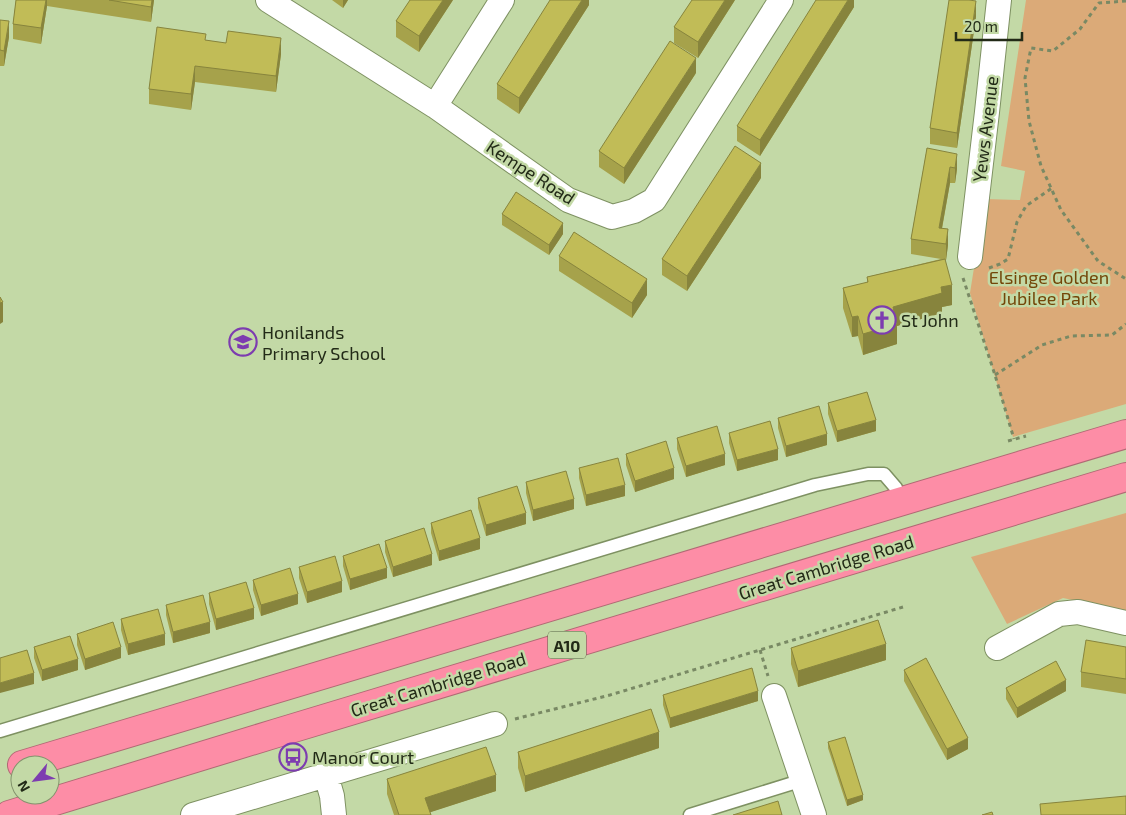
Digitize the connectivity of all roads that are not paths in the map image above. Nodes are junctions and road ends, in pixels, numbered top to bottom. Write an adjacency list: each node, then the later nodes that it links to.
1 (268, 0): 5 (street, Kempe Road)
2 (502, 0): 5 (street)
3 (781, 0): 5 (street, Kempe Road)
4 (999, 0): 6 (street, Yews Avenue)
5 (435, 106)
6 (973, 269)
7 (1126, 434): 9 (highway, A10)
8 (1126, 478): 18 (highway, Great Cambridge Road / A10)
9 (901, 502): 14 (lane); 15 (highway, A10)
10 (1126, 623): 11 (street)
11 (997, 648)
12 (774, 696): 17 (street)
13 (495, 724): 16 (street)
14 (0, 732)
15 (54, 755)
16 (326, 775): 19 (street); 20 (street)
17 (803, 780): 21 (lane); 22 (street)
18 (9, 815)
19 (193, 815)
20 (334, 815)
21 (690, 815)
22 (814, 815)

